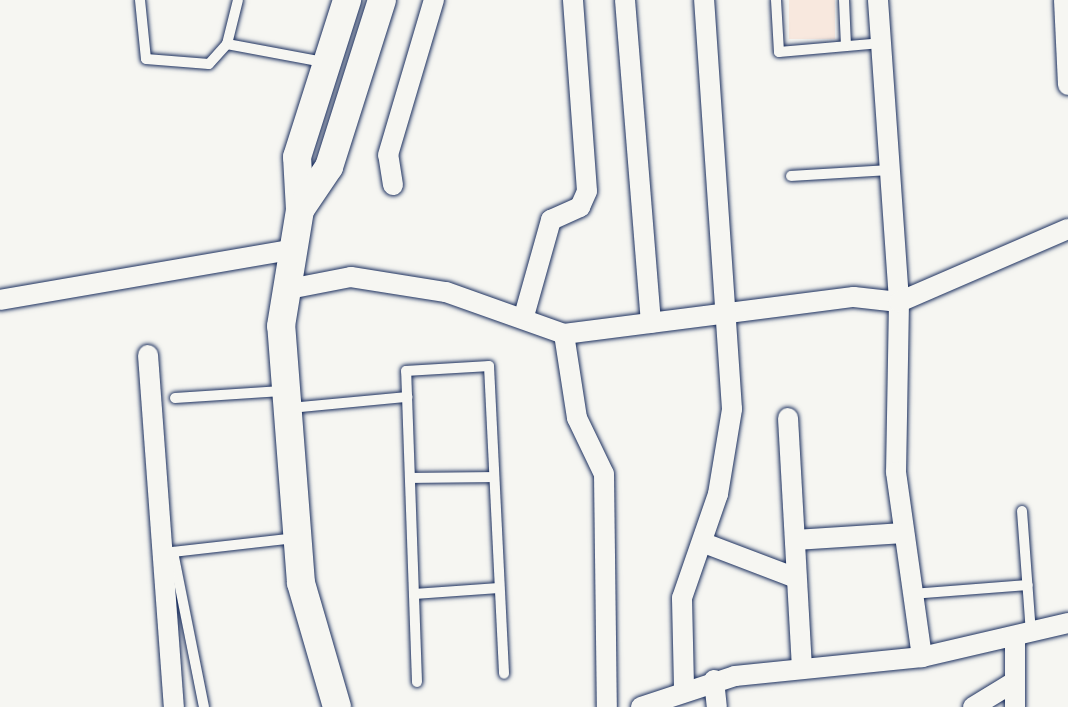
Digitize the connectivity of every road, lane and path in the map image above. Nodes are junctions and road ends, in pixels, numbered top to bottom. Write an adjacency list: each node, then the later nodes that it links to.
1 (140, 0): 14 (lane)
2 (238, 0): 14 (lane)
3 (347, 0): 16 (street)
4 (382, 0): 21 (street)
5 (434, 0): 20 (street)
6 (573, 0): 27 (street)
7 (625, 0): 29 (street)
8 (704, 0): 28 (street)
9 (776, 0): 15 (lane)
10 (844, 0): 15 (lane)
11 (878, 0): 13 (street)
12 (1064, 0): 17 (street)
13 (881, 43): 15 (lane); 18 (street)
14 (227, 44): 16 (lane)
15 (846, 45)
16 (327, 63): 21 (street)
17 (1068, 85)
18 (889, 170): 19 (lane); 26 (street)
19 (791, 176)
20 (393, 185)
21 (300, 210): 23 (street)
22 (1068, 229): 26 (street)
23 (288, 250): 24 (street); 25 (street)
24 (284, 290): 27 (street); 34 (street)
25 (0, 300)
26 (899, 302): 28 (street); 39 (street)
27 (524, 316): 30 (street)
28 (724, 318): 29 (street); 42 (street)
29 (651, 323): 30 (street)
30 (564, 334): 60 (street)
31 (148, 355): 57 (street)
32 (407, 397): 34 (lane); 36 (lane); 37 (lane)
33 (175, 398): 34 (lane)
34 (285, 399): 40 (street)
35 (788, 418): 41 (street)
36 (494, 477): 37 (lane); 45 (lane)
37 (410, 478): 46 (lane)
38 (1022, 511): 44 (lane)
39 (904, 533): 41 (street); 47 (street)
40 (296, 538): 58 (lane); 59 (street)
41 (795, 540): 43 (street)
42 (704, 543): 43 (street); 56 (street)
43 (796, 578): 51 (street)
44 (1028, 585): 47 (lane); 49 (lane)
45 (499, 588): 46 (lane); 52 (lane)
46 (414, 594): 54 (lane)
47 (913, 594): 50 (street)
48 (1068, 623): 49 (street)
49 (1023, 638): 50 (street); 55 (street)
50 (922, 657): 51 (street)
51 (802, 669): 53 (street)
52 (504, 674)
53 (714, 680): 56 (street); 62 (street)
54 (417, 682)
55 (1014, 682): 63 (street); 64 (street)
56 (684, 687): 61 (street)
57 (174, 707)
58 (204, 707)
59 (337, 707)
60 (607, 707)
61 (641, 707)
62 (717, 707)
63 (973, 707)
64 (1015, 707)

